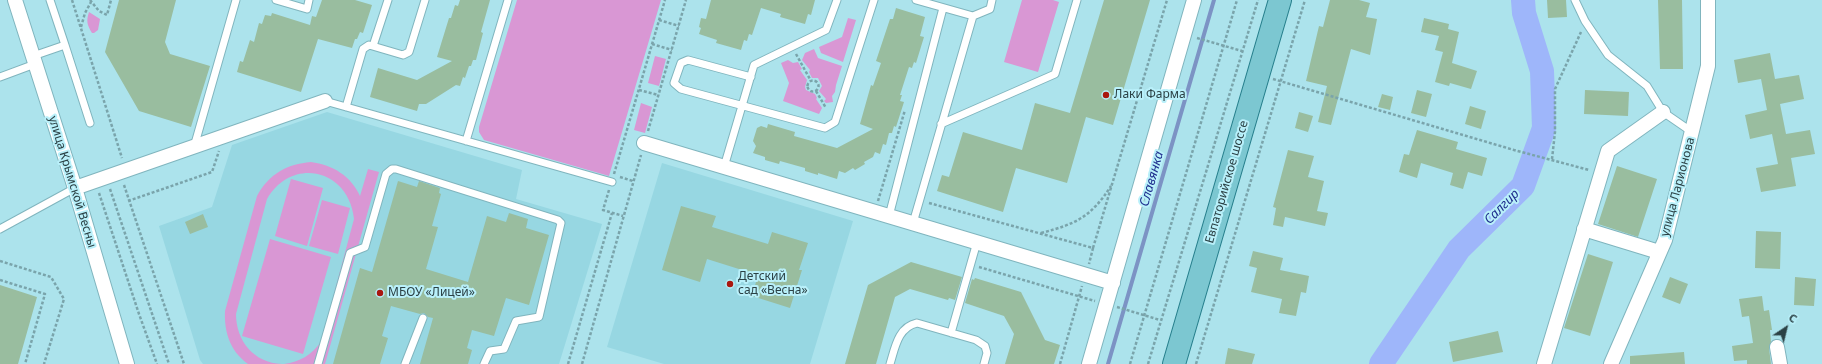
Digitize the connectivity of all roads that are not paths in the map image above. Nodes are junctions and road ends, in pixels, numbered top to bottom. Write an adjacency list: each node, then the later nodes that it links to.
1 (15, 0): 22 (street, улица Крымской Весны)
2 (50, 0): 20 (lane)
3 (236, 0): 34 (lane)
4 (276, 0): 5 (lane)
5 (309, 0)
6 (388, 0): 21 (lane)
7 (425, 0): 21 (lane)
8 (508, 0): 32 (lane)
9 (837, 0): 24 (lane)
10 (874, 0): 26 (lane)
11 (916, 0): 18 (lane)
12 (992, 0): 19 (lane)
13 (1077, 0): 30 (lane)
14 (1194, 0): 44 (street)
15 (1280, 0): 55 (main road, Евпаторийское шоссе)
16 (1575, 0): 28 (lane)
17 (1708, 0): 31 (street, улица Ларионова)
18 (943, 8): 19 (lane); 38 (lane)
19 (973, 16): 30 (lane)
20 (65, 45): 22 (lane); 29 (lane)
21 (374, 46): 27 (lane)
22 (34, 60): 23 (lane); 37 (street, улица Крымской Весны)
23 (0, 77)
24 (751, 77): 26 (lane); 26 (lane)
25 (326, 101): 27 (lane); 34 (street)
26 (742, 106): 35 (lane)
27 (346, 107): 32 (lane)
28 (1663, 112): 31 (lane); 41 (street)
29 (90, 123)
30 (941, 124): 39 (lane)
31 (1692, 132): 43 (street, улица Ларионова)
32 (466, 141): 36 (lane)
33 (644, 143): 35 (street)
34 (194, 147): 37 (street)
35 (724, 167): 38 (street)
36 (612, 182)
37 (74, 188): 40 (lane); 48 (street, улица Крымской Весны)
38 (888, 216): 39 (street)
39 (913, 223): 42 (street)
40 (0, 229)
41 (1584, 229): 43 (street); 56 (street)
42 (977, 242): 44 (street); 46 (lane)
43 (1660, 252): 57 (street, улица Ларионова)
44 (1113, 283): 54 (street)
45 (423, 318): 50 (lane)
46 (951, 333): 52 (lane); 53 (lane)
47 (1777, 348): 58 (street)
48 (127, 364)
49 (318, 364): 51 (lane)
50 (405, 364)
51 (484, 364)
52 (890, 364)
53 (984, 364)
54 (1089, 364)
55 (1174, 364)
56 (1544, 364)
57 (1611, 364)
58 (1780, 364)

